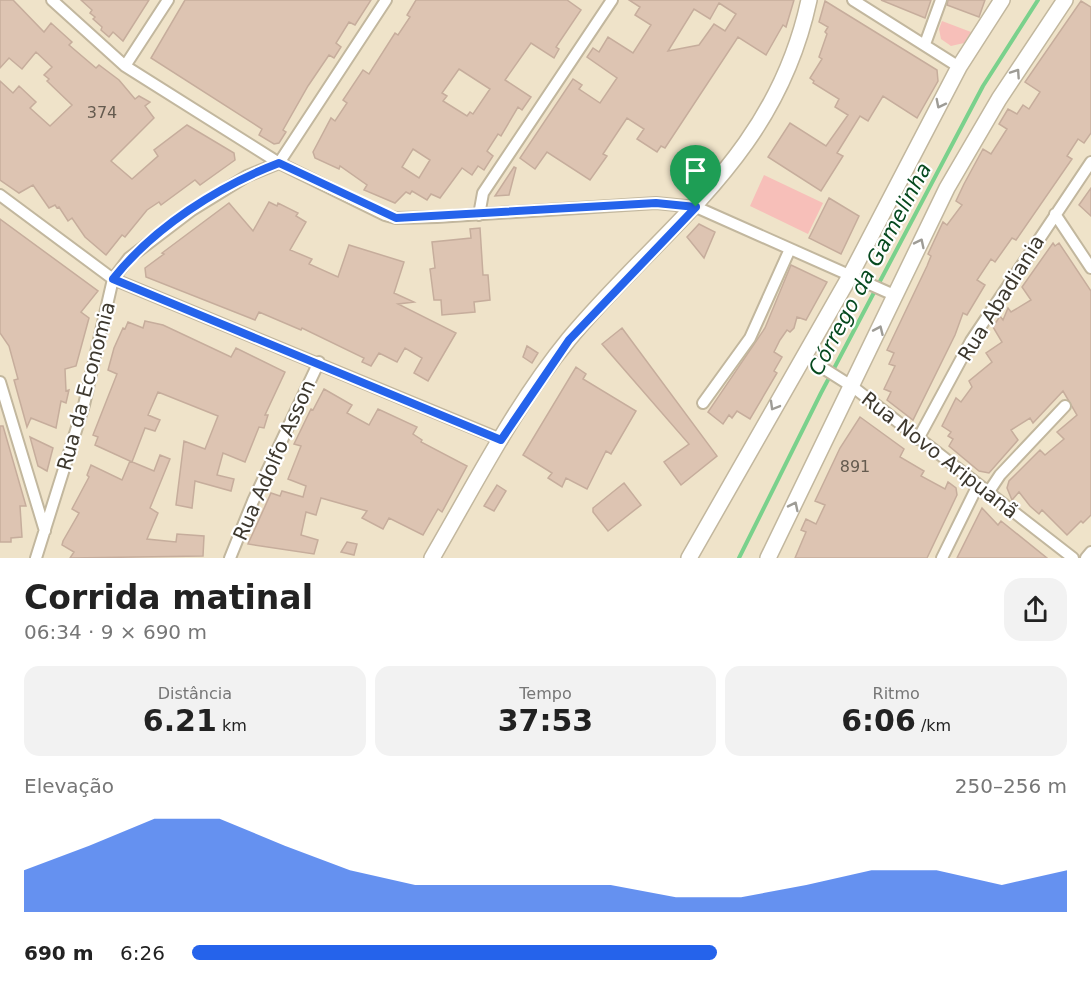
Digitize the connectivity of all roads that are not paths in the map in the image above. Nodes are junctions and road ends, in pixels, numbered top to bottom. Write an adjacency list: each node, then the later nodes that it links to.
1 (52, 0): 11 (street)
2 (168, 0): 11 (street)
3 (386, 0): 14 (street)
4 (612, 0): 18 (street)
5 (809, 0): 16 (main road)
6 (853, 0): 10 (street)
7 (941, 0): 10 (street)
8 (1002, 0): 12 (main road)
9 (1065, 0): 23 (main road, one-way to 9)
10 (925, 45): 12 (street)
11 (125, 66): 14 (street)
12 (959, 67): 21 (main road, one-way to 21)
13 (1091, 162): 17 (street, Rua Abadiania)
14 (279, 163): 18 (street); 22 (street, Rua da Economia)
15 (0, 195): 22 (street)
16 (696, 207): 18 (street); 19 (street); 30 (main road)
17 (1055, 214): 20 (street); 31 (street, Rua Abadiania)
18 (479, 215)
19 (790, 249): 21 (street); 28 (street)
20 (1091, 268)
21 (850, 276): 23 (street); 24 (main road)
22 (113, 279): 25 (street); 34 (street, Rua da Economia)
23 (890, 293): 27 (main road, one-way to 23)
24 (804, 356): 27 (street, Rua Novo Aripuanã); 39 (main road, one-way to 39)
25 (319, 362): 30 (street); 37 (street, Rua Adolfo Asson)
26 (0, 381): 34 (street)
27 (853, 387): 31 (street, Rua Novo Aripuanã); 40 (main road, one-way to 27)
28 (703, 404)
29 (1065, 406): 33 (street)
30 (501, 440): 38 (main road)
31 (918, 440): 32 (street, Rua Novo Aripuanã)
32 (978, 485): 33 (street, Rua Novo Aripuanã); 41 (street)
33 (988, 493): 42 (street, Rua Novo Aripuanã)
34 (45, 531): 36 (street, Rua da Economia)
35 (1091, 552): 43 (street)
36 (36, 558)
37 (230, 558)
38 (432, 558)
39 (689, 558)
40 (768, 558)
41 (942, 558)
42 (1073, 558)
43 (1086, 558)

